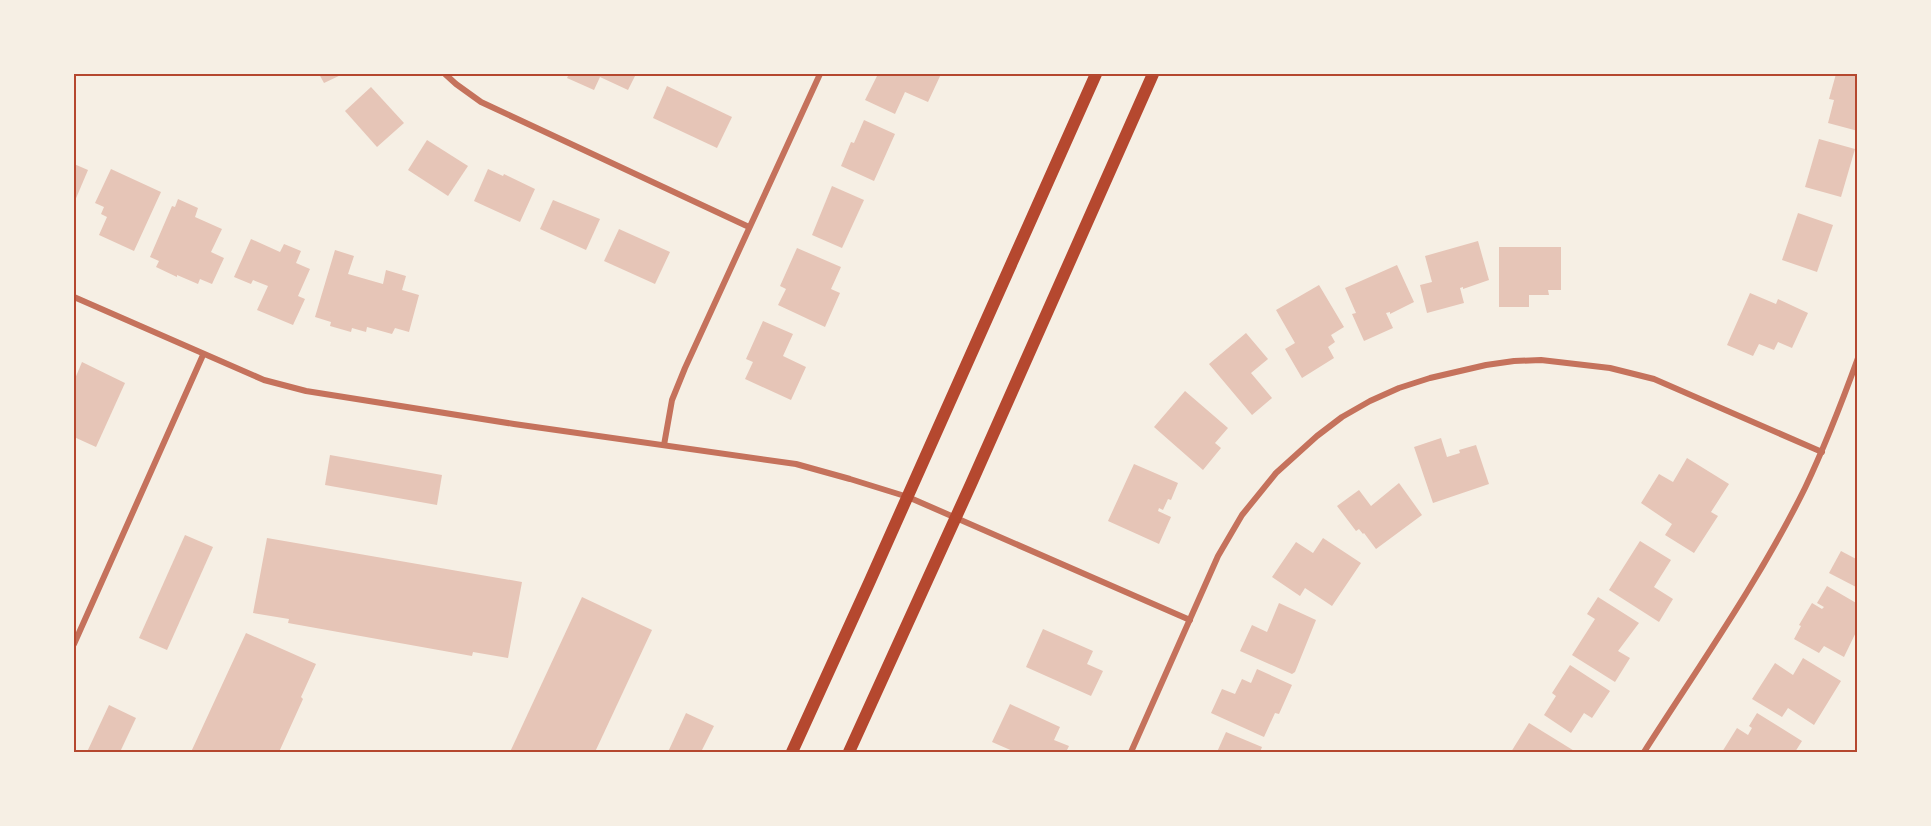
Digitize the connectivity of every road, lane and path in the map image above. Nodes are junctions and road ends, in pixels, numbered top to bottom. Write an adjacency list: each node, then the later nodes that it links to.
1 (445, 74): 5 (street)
2 (819, 74): 5 (street)
3 (1096, 74): 11 (main road)
4 (1153, 74): 12 (main road)
5 (748, 227): 9 (street)
6 (74, 297): 7 (street)
7 (203, 355): 9 (street); 14 (street)
8 (1857, 358): 10 (street)
9 (664, 445): 11 (street)
10 (1822, 452): 13 (street); 18 (street)
11 (908, 497): 12 (street); 15 (main road)
12 (956, 518): 13 (street); 16 (main road)
13 (1190, 620): 17 (street)
14 (74, 644)
15 (792, 753)
16 (849, 753)
17 (1131, 753)
18 (1644, 753)

